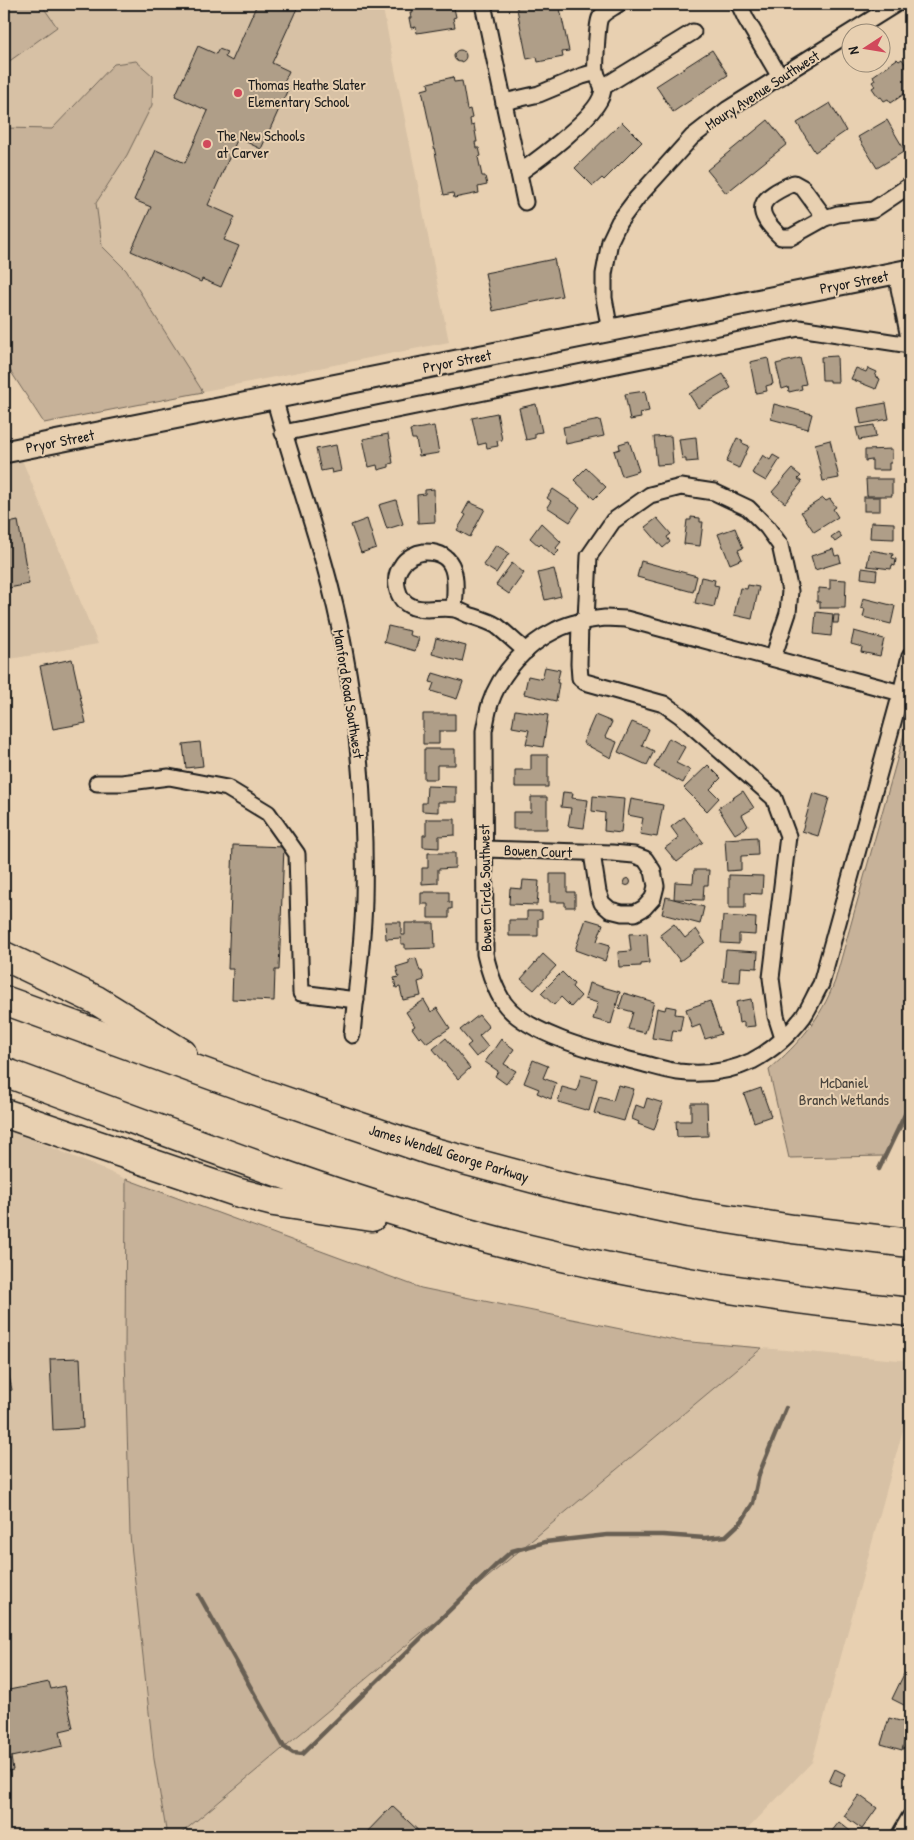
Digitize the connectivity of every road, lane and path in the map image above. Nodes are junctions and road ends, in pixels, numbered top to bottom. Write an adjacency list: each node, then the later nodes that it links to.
1 (483, 4): 11 (street)
2 (618, 4): 8 (street)
3 (739, 4): 9 (street)
4 (896, 4): 9 (street, Moury Avenue Southwest)
5 (909, 4): 6 (street)
6 (910, 7)
7 (693, 32): 10 (street)
8 (596, 72): 10 (street); 11 (street)
9 (780, 77): 17 (street, Moury Avenue Southwest)
10 (603, 87): 12 (street)
11 (504, 102): 12 (street)
12 (519, 173): 14 (street)
13 (910, 185): 15 (street)
14 (525, 202)
15 (826, 218)
16 (903, 272): 17 (main road, Pryor Street); 18 (street)
17 (610, 331): 19 (main road, Pryor Street)
18 (910, 338): 20 (street)
19 (274, 398): 20 (street, Manford Road Southwest); 21 (main road, Pryor Street)
20 (283, 433): 33 (street, Manford Road Southwest)
21 (4, 452)
22 (454, 609): 22 (street); 24 (street)
23 (583, 621): 24 (street, Bowen Circle Southwest); 26 (street, Bowen Circle Southwest); 26 (street); 35 (street)
24 (526, 652): 29 (street, Bowen Circle Southwest)
25 (910, 656): 27 (street, Bowen Circle Southwest)
26 (773, 658): 27 (street, Bowen Circle Southwest)
27 (906, 694): 35 (street, Bowen Circle Southwest)
28 (97, 783): 33 (street)
29 (485, 849): 30 (street, Bowen Court); 35 (street, Bowen Circle Southwest)
30 (592, 853): 30 (street, Bowen Court)
31 (4, 956): 36 (highway)
32 (4, 1000): 36 (highway, James Wendell George Parkway)
33 (356, 1000): 34 (street, Manford Road Southwest)
34 (352, 1035)
35 (783, 1038)
36 (189, 1062): 40 (highway, James Wendell George Parkway)
37 (4, 1072): 39 (highway)
38 (4, 1113): 39 (highway)
39 (465, 1232): 41 (highway)
40 (910, 1243)
41 (910, 1312)
42 (910, 1817): 43 (street)
43 (899, 1836)

